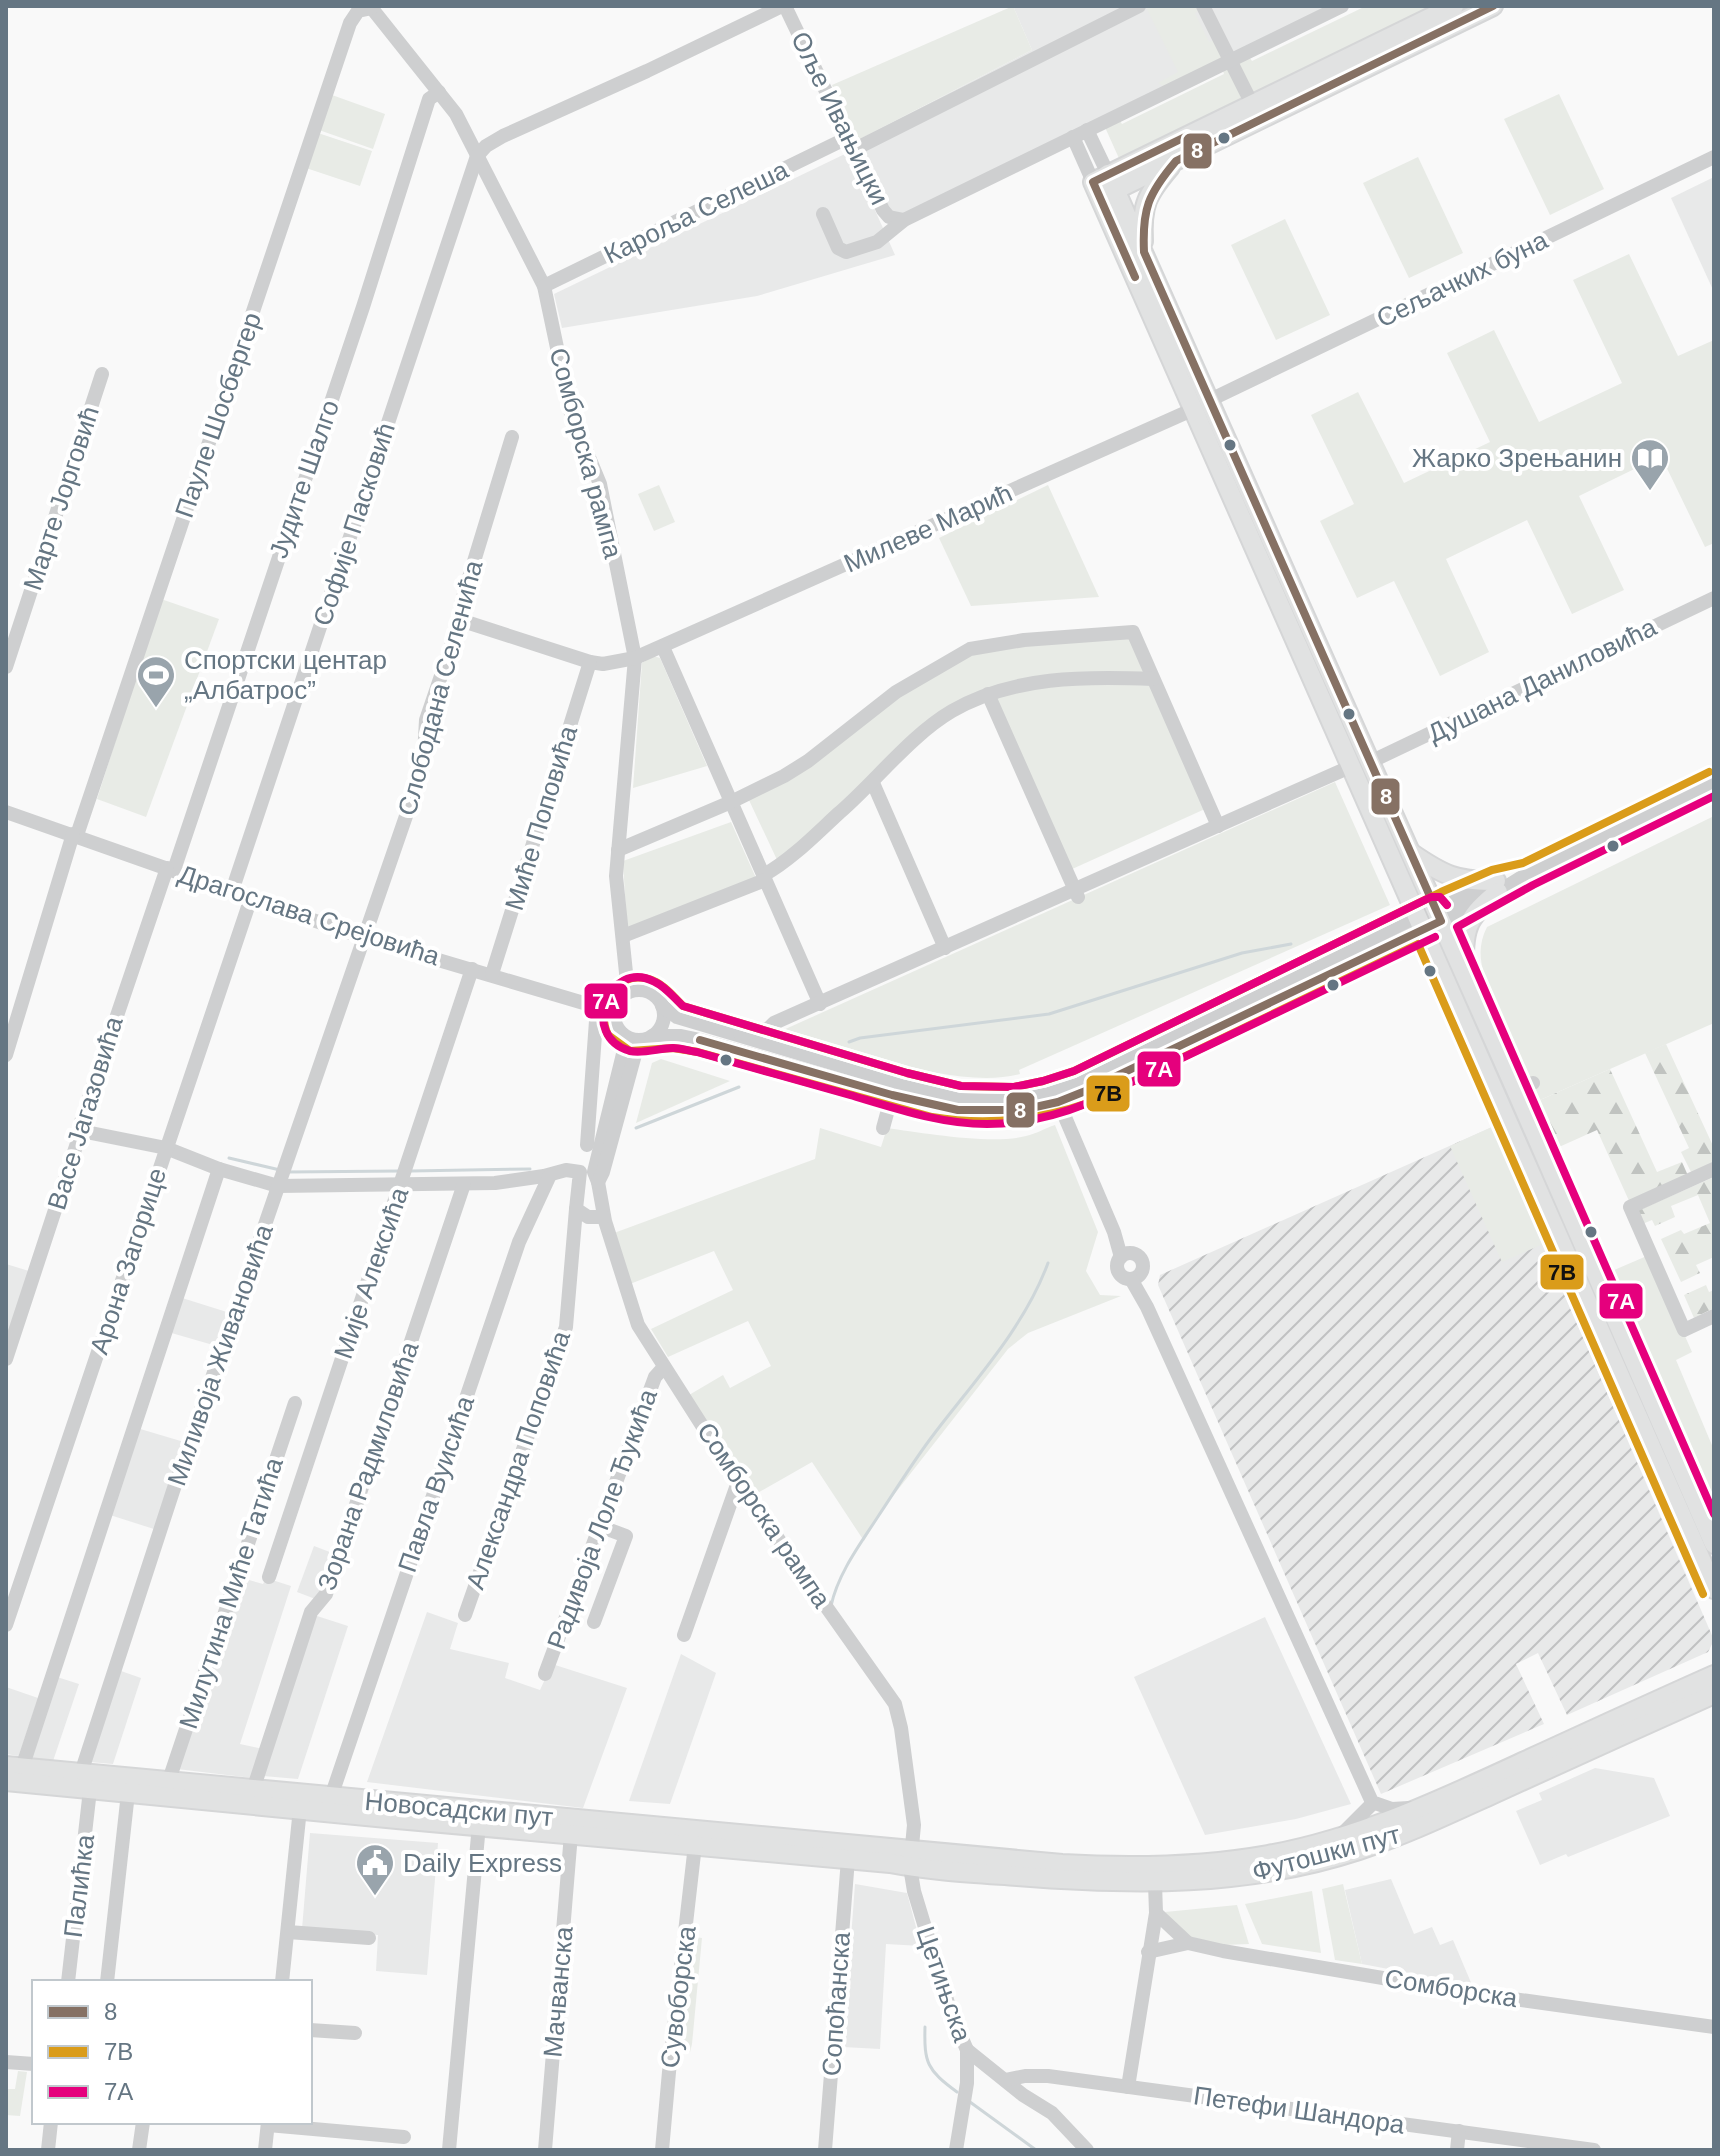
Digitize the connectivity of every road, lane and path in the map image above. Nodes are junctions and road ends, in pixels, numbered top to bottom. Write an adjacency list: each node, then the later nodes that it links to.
1 (784, 6): 13 (street, Оље Ивањицки); 14 (street)
2 (1139, 6): 13 (street, Кароља Селеша)
3 (1203, 6): 8 (street)
4 (1342, 6): 8 (street)
5 (1454, 6): 10 (main road)
6 (1493, 6): 16 (main road)
7 (371, 7): 9 (street, Сомборска рампа); 39 (street, Пауле Шосбергер)
8 (1230, 61): 10 (street); 11 (street)
9 (439, 92): 14 (street, Сомборска рампа); 42 (street, Јудите Шалго)
10 (1252, 104): 17 (main road)
11 (1087, 130): 12 (street); 17 (street)
12 (1073, 137): 17 (street); 19 (street)
13 (852, 143): 19 (street, Оље Ивањицки); 21 (street, Кароља Селеша)
14 (477, 156): 21 (street, Сомборска рампа); 45 (street, Софије Пасковић)
15 (1714, 157): 23 (street, Сељачких буна)
16 (1176, 161): 17 (main road); 20 (main road)
17 (1104, 186): 20 (main road); 23 (main road)
18 (823, 214): 19 (street)
19 (904, 220)
20 (1144, 252): 23 (main road)
21 (544, 286): 28 (street, Сомборска рампа)
22 (102, 374): 30 (street, Марте Јорговић)
23 (1202, 404): 27 (street, Милеве Марић); 33 (main road)
24 (512, 437): 26 (street, Слободана Селенића)
25 (1714, 598): 33 (street, Душана Даниловића)
26 (460, 620): 29 (street, Милеве Марић); 49 (street, Слободана Селенића)
27 (663, 647): 28 (street, Милеве Марић); 36 (street)
28 (635, 658): 29 (street, Милеве Марић); 40 (street, Сомборска рампа)
29 (590, 662): 53 (street, Миће Поповића)
30 (6, 667)
31 (1153, 679): 32 (street); 36 (street); 38 (street)
32 (988, 694): 34 (street); 46 (street)
33 (1361, 764): 38 (street, Душана Даниловића); 41 (main road); 48 (main road)
34 (873, 783): 43 (street); 51 (street)
35 (1714, 783): 44 (street)
36 (731, 802): 40 (street); 43 (street)
37 (6, 812): 39 (street, Драгослава Срејовића)
38 (1218, 826): 46 (street, Душана Даниловића)
39 (75, 834): 42 (street, Драгослава Срејовића); 64 (street, Пауле Шосбергер)
40 (618, 850): 50 (street, Сомборска рампа)
41 (1411, 853): 44 (main road); 48 (main road)
42 (170, 869): 45 (street, Драгослава Срејовића); 68 (street, Васе Јагазовића)
43 (765, 878): 50 (street); 57 (street)
44 (1497, 887): 48 (street); 54 (main road)
45 (232, 891): 47 (street, Драгослава Срејовића)
46 (1077, 894): 51 (street, Душана Даниловића)
47 (251, 898): 49 (street, Драгослава Срејовића); 70 (street, Арона Загорице)
48 (1429, 918): 54 (main road); 66 (street); 82 (main road)
49 (364, 938): 52 (street, Драгослава Срејовића); 73 (street, Миливоја Живановића)
50 (624, 943): 55 (street, Сомборска рампа); 56 (street, Сомборска рампа)
51 (945, 948): 57 (street, Душана Даниловића)
52 (472, 969): 53 (street, Драгослава Срејовића); 74 (street, Мије Алексића)
53 (492, 974): 59 (street, Драгослава Срејовића)
54 (1464, 975): 82 (main road)
55 (648, 991): 56 (street); 58 (street)
56 (628, 992): 60 (street)
57 (820, 1004): 62 (street, Душана Даниловића)
58 (662, 1006): 62 (street); 63 (street)
59 (597, 1007): 60 (street, Драгослава Срејовића); 69 (street)
60 (614, 1012): 61 (street)
61 (622, 1034): 63 (street); 76 (street, Сомборска рампа)
62 (769, 1037): 66 (street)
63 (646, 1038): 65 (street); 76 (street, Сомборска рампа)
64 (6, 1055)
65 (892, 1095): 66 (street); 67 (street)
66 (1056, 1097): 80 (street)
67 (883, 1128)
68 (81, 1131): 70 (street); 84 (street, Васе Јагазовића)
69 (587, 1145)
70 (166, 1148): 71 (street); 94 (street, Арона Загорице)
71 (219, 1169): 73 (street); 99 (street)
72 (1714, 1169): 83 (street)
73 (281, 1175): 74 (street); 101 (street, Миливоја Живановића)
74 (404, 1175): 77 (street); 90 (street, Мије Алексића)
75 (550, 1175): 77 (street); 78 (street, Александра Поповића); 105 (street, Павла Вуисића)
76 (598, 1182): 79 (street, Сомборска рампа)
77 (464, 1184): 103 (street, Зорана Радмиловића)
78 (576, 1209): 79 (street); 92 (street, Александра Поповића)
79 (604, 1217): 85 (street, Сомборска рампа)
80 (1124, 1256): 81 (street); 81 (street)
81 (1135, 1278): 107 (street)
82 (1591, 1286): 89 (main road); 91 (main road)
83 (1714, 1316)
84 (6, 1359)
85 (664, 1367): 87 (street, Сомборска рампа); 88 (street, Радивоја Лоле Ђукића)
86 (295, 1403): 102 (street, Милутина Миће Татића)
87 (738, 1482): 95 (street); 113 (street, Сомборска рампа)
88 (599, 1526): 93 (street); 96 (street, Радивоја Лоле Ђукића)
89 (1714, 1544)
90 (269, 1577)
91 (1714, 1589)
92 (465, 1615)
93 (594, 1622)
94 (6, 1625)
95 (684, 1635)
96 (545, 1674)
97 (1714, 1675): 108 (main road, Футошки пут)
98 (1714, 1694): 115 (main road, Футошки пут)
99 (14, 1767): 101 (main road, Новосадски пут)
100 (6, 1781): 101 (main road, Новосадски пут)
101 (86, 1782): 102 (main road, Новосадски пут); 104 (main road, Новосадски пут); 121 (street, Палићка)
102 (168, 1783): 103 (main road, Новосадски пут)
103 (253, 1790): 106 (main road, Новосадски пут)
104 (128, 1793): 106 (main road, Новосадски пут); 122 (street)
105 (331, 1797): 106 (main road, Новосадски пут); 113 (main road, Новосадски пут)
106 (301, 1802): 109 (main road, Новосадски пут); 117 (street)
107 (1373, 1803): 108 (street); 111 (street)
108 (1418, 1808): 111 (main road, Футошки пут)
109 (479, 1825): 110 (main road, Новосадски пут); 142 (street)
110 (571, 1834): 112 (main road, Новосадски пут); 143 (street, Мачванска)
111 (1337, 1838): 113 (main road, Футошки пут)
112 (695, 1845): 114 (main road, Новосадски пут); 144 (street, Сувоборска)
113 (911, 1858): 114 (main road, Новосадски пут); 115 (main road, Футошки пут); 127 (street, Цетињска)
114 (848, 1859): 145 (street, Сопоћанска)
115 (1155, 1883): 116 (street)
116 (1156, 1913): 119 (street); 120 (street)
117 (288, 1932): 118 (street); 123 (street)
118 (369, 1938)
119 (1188, 1943): 120 (street, Сомборска); 124 (street, Сомборска)
120 (1148, 1952): 131 (street)
121 (68, 1980)
122 (107, 1980)
123 (282, 1980)
124 (1714, 2027)
125 (312, 2030): 126 (street)
126 (355, 2033)
127 (967, 2050): 130 (street); 146 (street, Цетињска)
128 (6, 2062): 129 (street)
129 (32, 2064)
130 (1005, 2080): 131 (street, Петефи Шандора); 138 (street)
131 (1128, 2087): 136 (street, Петефи Шандора)
132 (51, 2124): 139 (street)
133 (143, 2124): 140 (street)
134 (268, 2124): 141 (street)
135 (278, 2124): 137 (street)
136 (1459, 2131): 147 (street); 148 (street, Петефи Шандора)
137 (404, 2137)
138 (1084, 2149)
139 (48, 2150)
140 (139, 2150)
141 (265, 2150)
142 (449, 2150)
143 (545, 2150)
144 (662, 2150)
145 (825, 2150)
146 (956, 2150)
147 (1457, 2150)
148 (1594, 2150)

